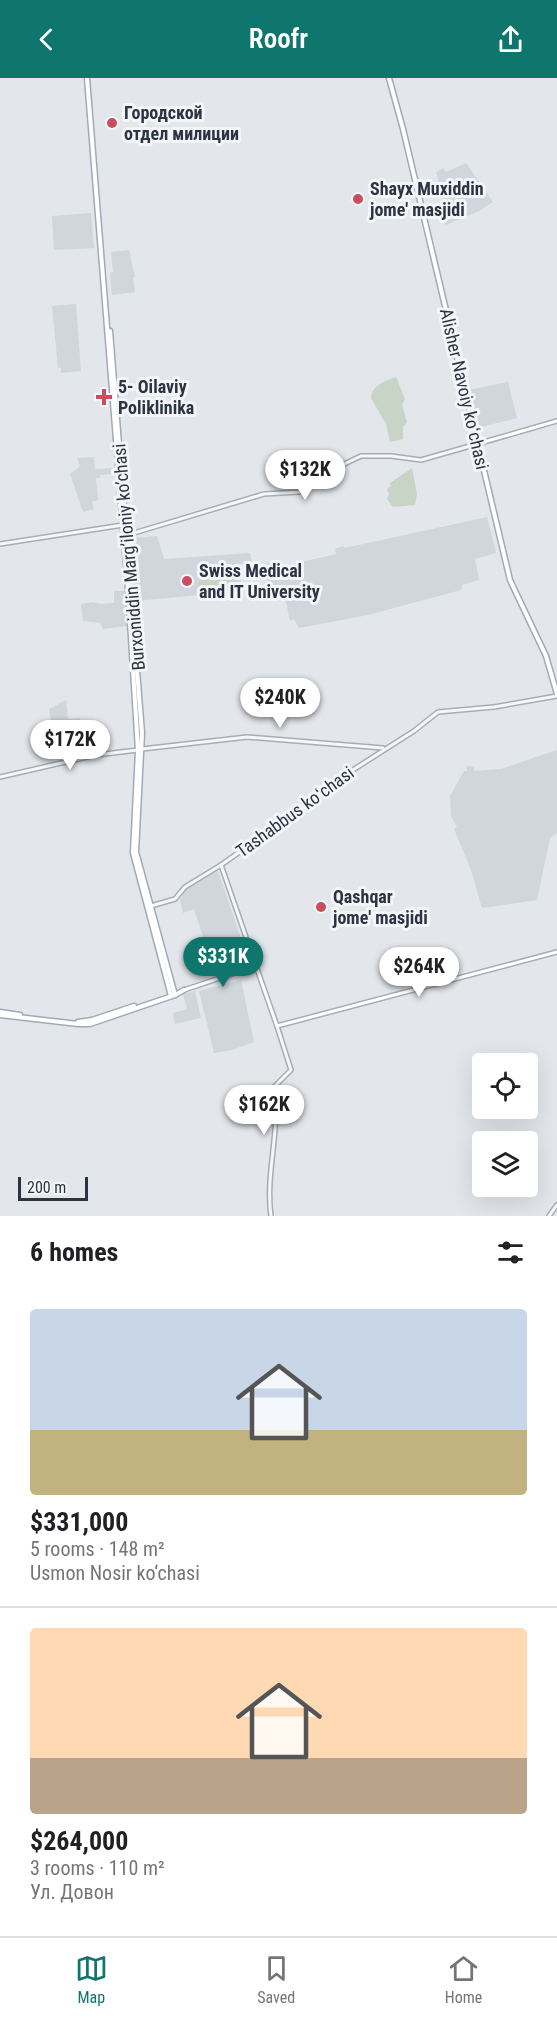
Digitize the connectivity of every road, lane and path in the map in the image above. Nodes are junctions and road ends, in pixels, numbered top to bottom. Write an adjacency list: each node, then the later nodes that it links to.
1 (88, 78): 5 (main road, Burxoniddin Marg’iloniy ko’chasi)
2 (389, 78): 4 (main road, Alisher Navoiy koʻchasi)
3 (557, 421): 4 (main road)
4 (477, 444): 6 (street); 8 (main road, Alisher Navoiy koʻchasi)
5 (125, 525): 6 (main road, Burxoniddin Marg’iloniy ko’chasi); 7 (street)
6 (125, 533): 11 (main road, Burxoniddin Marg’iloniy ko’chasi)
7 (0, 544)
8 (557, 695): 10 (street, Tashabbus koʻchasi)
9 (374, 748): 10 (street); 11 (street); 12 (street)
10 (385, 748): 12 (street, Tashabbus koʻchasi)
11 (140, 750): 13 (street); 15 (main road, Burxoniddin Marg’iloniy ko’chasi); 15 (main road, Burxoniddin Marg’iloniy ko’chasi)
12 (377, 754): 14 (street, Tashabbus koʻchasi)
13 (0, 777)
14 (221, 865): 15 (street, Tashabbus koʻchasi); 17 (street)
15 (148, 906): 19 (main road, Burxoniddin Marg’iloniy ko’chasi)
16 (557, 952): 21 (main road)
17 (256, 966): 18 (main road); 21 (main road)
18 (184, 990): 19 (main road)
19 (173, 995): 20 (main road)
20 (0, 1014)
21 (277, 1026): 23 (street)
22 (557, 1205): 24 (street)
23 (271, 1216)
24 (549, 1216)

